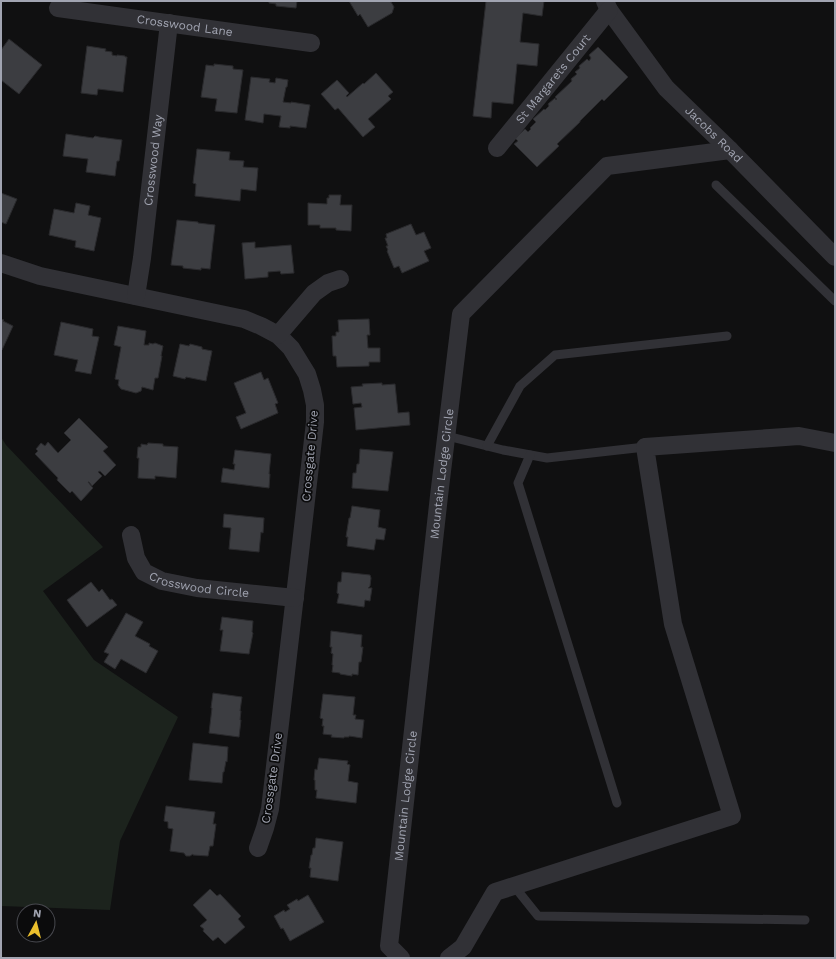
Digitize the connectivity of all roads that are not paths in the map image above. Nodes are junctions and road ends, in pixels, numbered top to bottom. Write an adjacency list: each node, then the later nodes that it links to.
1 (607, 5): 5 (street, St Margarets Court); 6 (street, Jacobs Road)
2 (58, 8): 3 (street, Crosswood Lane)
3 (169, 23): 4 (street, Crosswood Lane); 11 (street, Crosswood Way)
4 (310, 43)
5 (497, 148)
6 (730, 150): 8 (street, Jacobs Road); 15 (street, Mountain Lodge Circle)
7 (716, 185): 12 (lane)
8 (835, 257)
9 (1, 263): 11 (street, Crossgate Drive)
10 (340, 279): 13 (street)
11 (136, 296): 13 (street, Crossgate Drive)
12 (835, 301)
13 (278, 334): 21 (street, Crossgate Drive)
14 (727, 336): 17 (lane)
15 (447, 436): 17 (lane); 26 (street, Mountain Lodge Circle)
16 (835, 443): 18 (street)
17 (487, 446): 19 (lane)
18 (645, 447): 19 (lane); 24 (street)
19 (530, 455): 22 (lane)
20 (131, 535): 21 (street, Crosswood Circle)
21 (295, 598): 23 (street, Crossgate Drive)
22 (617, 803)
23 (258, 848)
24 (514, 886): 25 (lane); 27 (street)
25 (805, 920)
26 (401, 958)
27 (449, 958)

